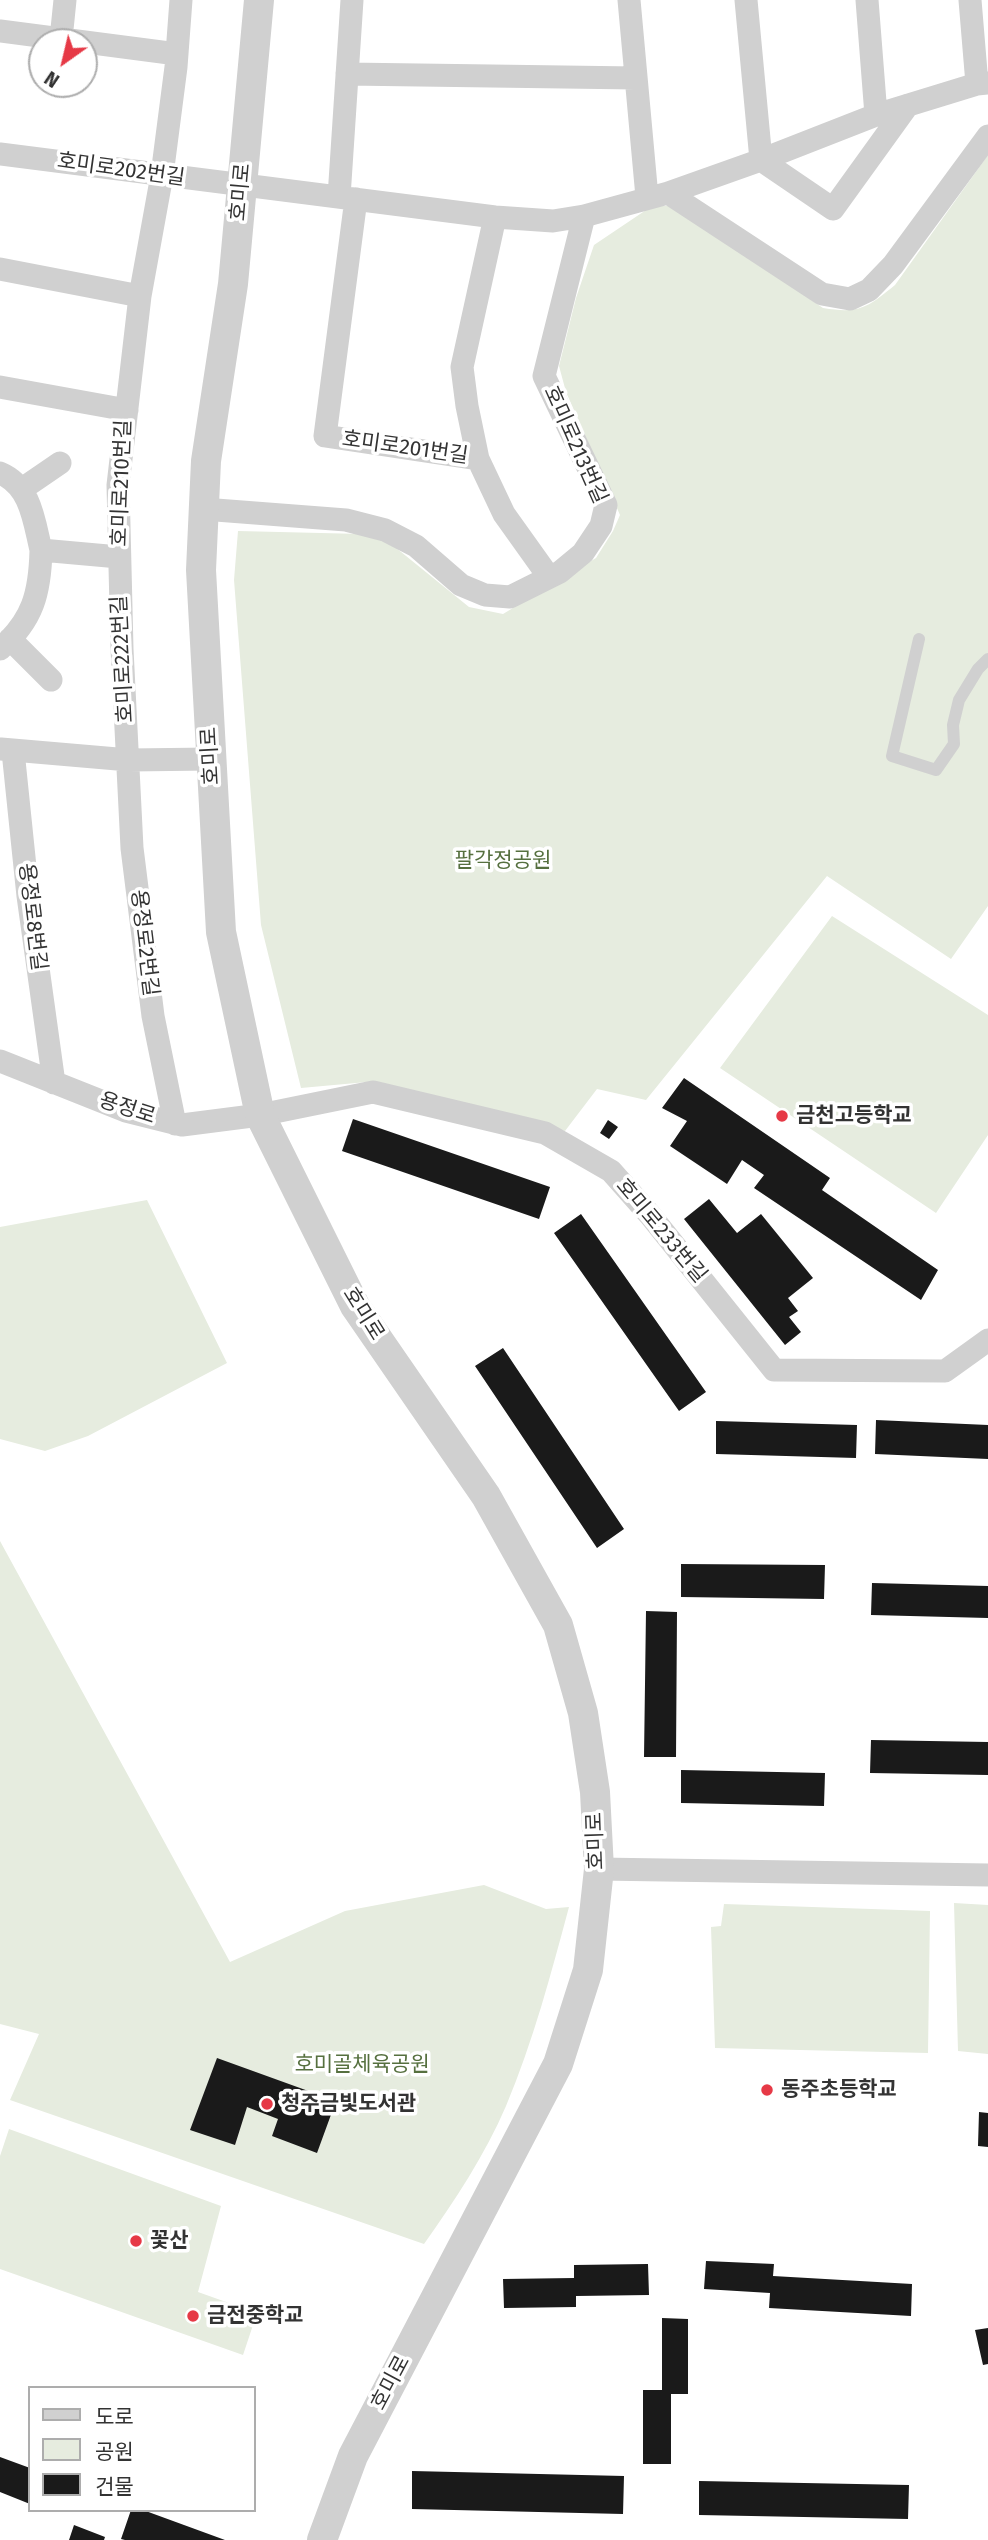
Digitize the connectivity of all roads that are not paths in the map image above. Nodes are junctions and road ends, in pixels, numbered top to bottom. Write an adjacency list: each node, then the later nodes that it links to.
1 (65, 0): 9 (street)
2 (181, 0): 13 (street)
3 (259, 0): 23 (street, 호미로)
4 (352, 0): 14 (street)
5 (629, 0): 15 (street)
6 (747, 0): 21 (street)
7 (867, 0): 18 (street)
8 (970, 0): 16 (street)
9 (62, 28)
10 (0, 31): 11 (street)
11 (28, 35)
12 (98, 44): 13 (street)
13 (177, 54): 22 (street)
14 (347, 74): 15 (street); 25 (street)
15 (636, 78): 24 (street)
16 (983, 83): 17 (street)
17 (908, 105): 18 (street); 21 (street)
18 (876, 115): 21 (street)
19 (988, 136): 24 (street)
20 (0, 154): 22 (street, 호미로202번길)
21 (761, 160): 24 (street)
22 (162, 176): 23 (street, 호미로202번길); 29 (street)
23 (242, 186): 25 (street); 36 (street, 호미로)
24 (658, 195): 26 (street)
25 (347, 198): 27 (street); 32 (street, 호미로201번길)
26 (584, 215): 27 (street); 39 (street, 호미로213번길)
27 (495, 217): 32 (street, 호미로201번길)
28 (0, 270): 29 (street)
29 (140, 296): 31 (street)
30 (0, 387): 31 (street, 호미로210번길)
31 (127, 410): 38 (street, 호미로210번길)
32 (478, 459): 39 (street)
33 (60, 463): 35 (street)
34 (0, 473): 35 (street)
35 (22, 489): 37 (street)
36 (203, 509): 39 (street, 호미로213번길); 45 (street, 호미로)
37 (41, 550): 38 (street); 41 (street)
38 (119, 557): 46 (street, 호미로222번길)
39 (549, 577)
40 (919, 639): 42 (lane)
41 (5, 644): 43 (street)
42 (988, 659)
43 (51, 680)
44 (7, 750): 46 (street); 48 (street, 용정로8번길)
45 (211, 758): 46 (street); 49 (street, 호미로)
46 (129, 760): 50 (street, 용정로2번길)
47 (0, 1061): 48 (street, 용정로)
48 (54, 1083): 50 (street, 용정로)
49 (260, 1115): 50 (street, 용정로); 51 (street, 호미로233번길); 52 (street, 호미로)
50 (176, 1124)
51 (988, 1340)
52 (599, 1869): 53 (street); 54 (street, 호미로)
53 (988, 1875)
54 (322, 2540)

